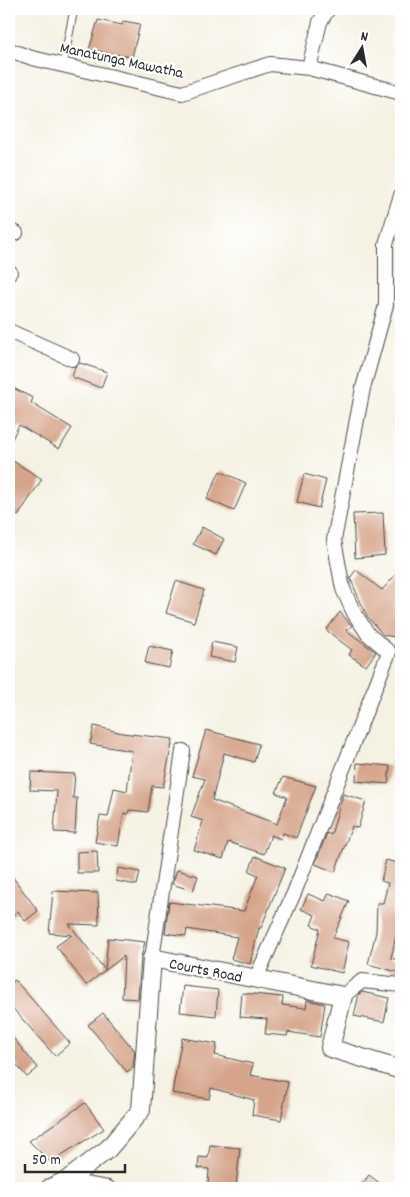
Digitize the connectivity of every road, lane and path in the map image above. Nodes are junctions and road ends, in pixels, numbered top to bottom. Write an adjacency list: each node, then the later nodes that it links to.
1 (74, 9): 4 (lane)
2 (328, 9): 5 (street)
3 (9, 50): 4 (street, Manatunga Mawatha)
4 (63, 65): 5 (street, Manatunga Mawatha)
5 (309, 68): 6 (street, Manatunga Mawatha)
6 (401, 93)
7 (401, 195): 8 (street)
8 (396, 229): 13 (street)
9 (9, 331): 10 (street)
10 (72, 359)
11 (183, 751): 12 (street)
12 (152, 958): 13 (street, Courts Road); 17 (street, Courts Road)
13 (256, 978): 15 (street, Courts Road)
14 (401, 985): 15 (street)
15 (343, 996): 16 (street)
16 (401, 1070)
17 (58, 1185): 18 (street)
18 (108, 1188)

